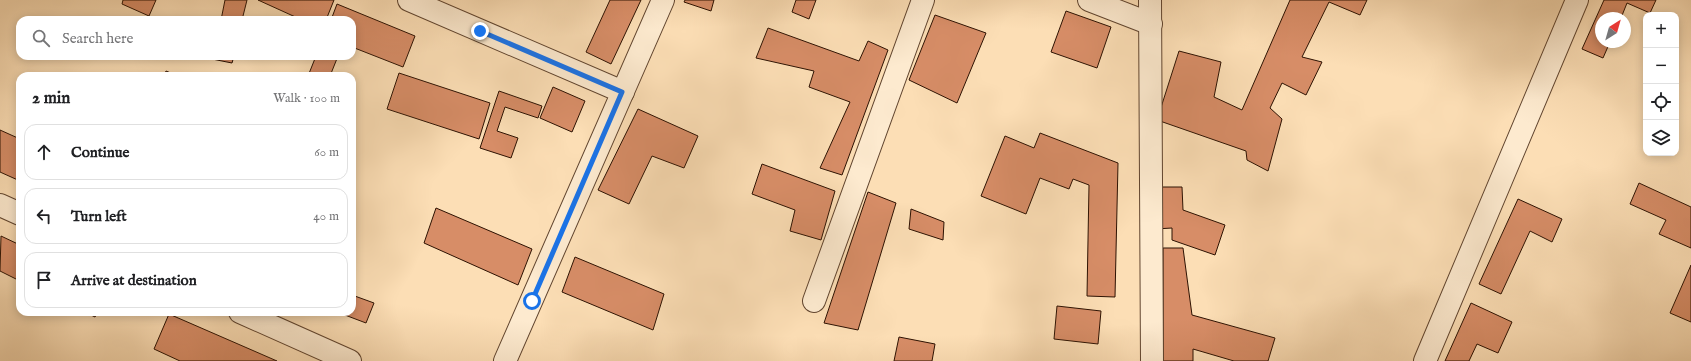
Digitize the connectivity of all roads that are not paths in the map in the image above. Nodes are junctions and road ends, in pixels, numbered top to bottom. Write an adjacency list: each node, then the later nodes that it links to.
1 (409, 0): 8 (street)
2 (662, 0): 8 (street)
3 (923, 0): 11 (street)
4 (1089, 0): 7 (street)
5 (1150, 0): 7 (street)
6 (1577, 0): 16 (street)
7 (1150, 24): 15 (street)
8 (622, 92): 14 (street)
9 (0, 205): 10 (street)
10 (16, 212)
11 (814, 301)
12 (249, 316): 13 (street)
13 (350, 361)
14 (505, 361)
15 (1152, 361)
16 (1425, 361)

